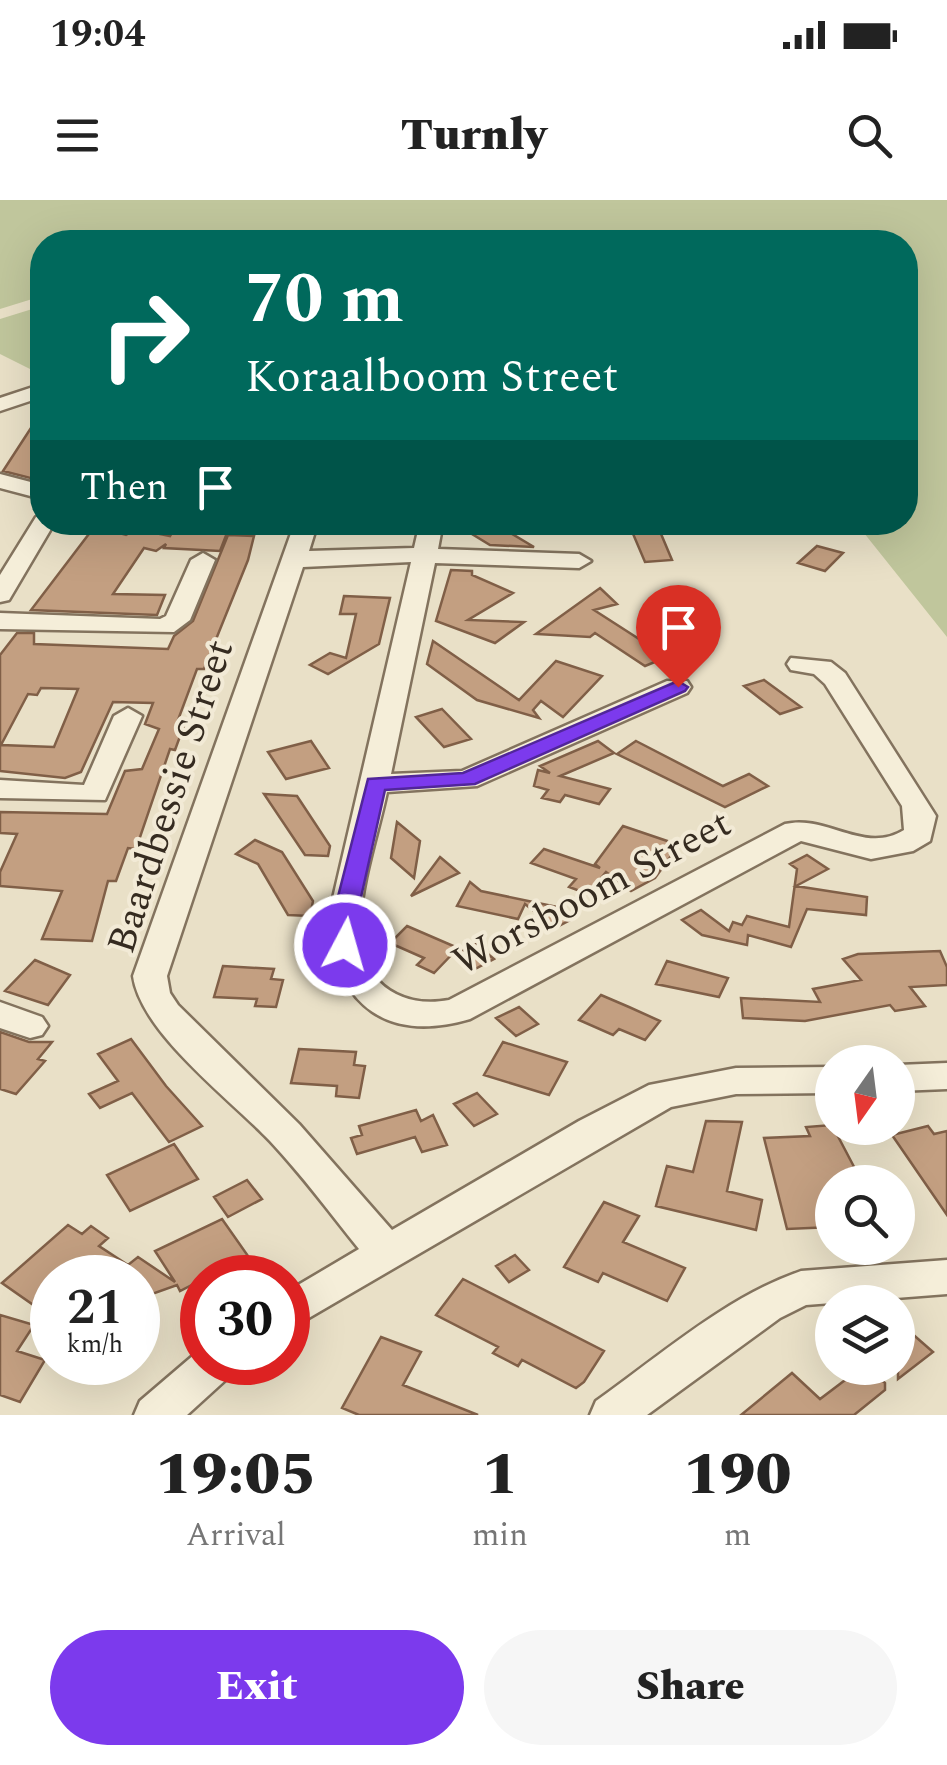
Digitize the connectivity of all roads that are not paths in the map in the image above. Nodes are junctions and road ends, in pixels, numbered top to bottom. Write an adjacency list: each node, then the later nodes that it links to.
1 (30, 394): 2 (street)
2 (0, 404)
3 (0, 482): 4 (street)
4 (30, 489)
5 (35, 535): 11 (street)
6 (425, 535): 8 (street)
7 (300, 541): 8 (street); 21 (street, Baardbessie Street)
8 (413, 555): 10 (street); 16 (street)
9 (203, 560): 12 (street)
10 (579, 561)
11 (4, 580)
12 (0, 621)
13 (800, 664): 16 (street, Worsboom Street)
14 (678, 687): 16 (street)
15 (128, 716): 17 (street)
16 (376, 784)
17 (0, 789)
18 (947, 1076): 19 (street)
19 (915, 1077)
20 (815, 1080): 21 (street)
21 (386, 1252): 23 (street)
22 (947, 1277): 26 (street)
23 (310, 1299)
24 (190, 1385): 25 (street)
25 (156, 1415)
26 (612, 1415)

